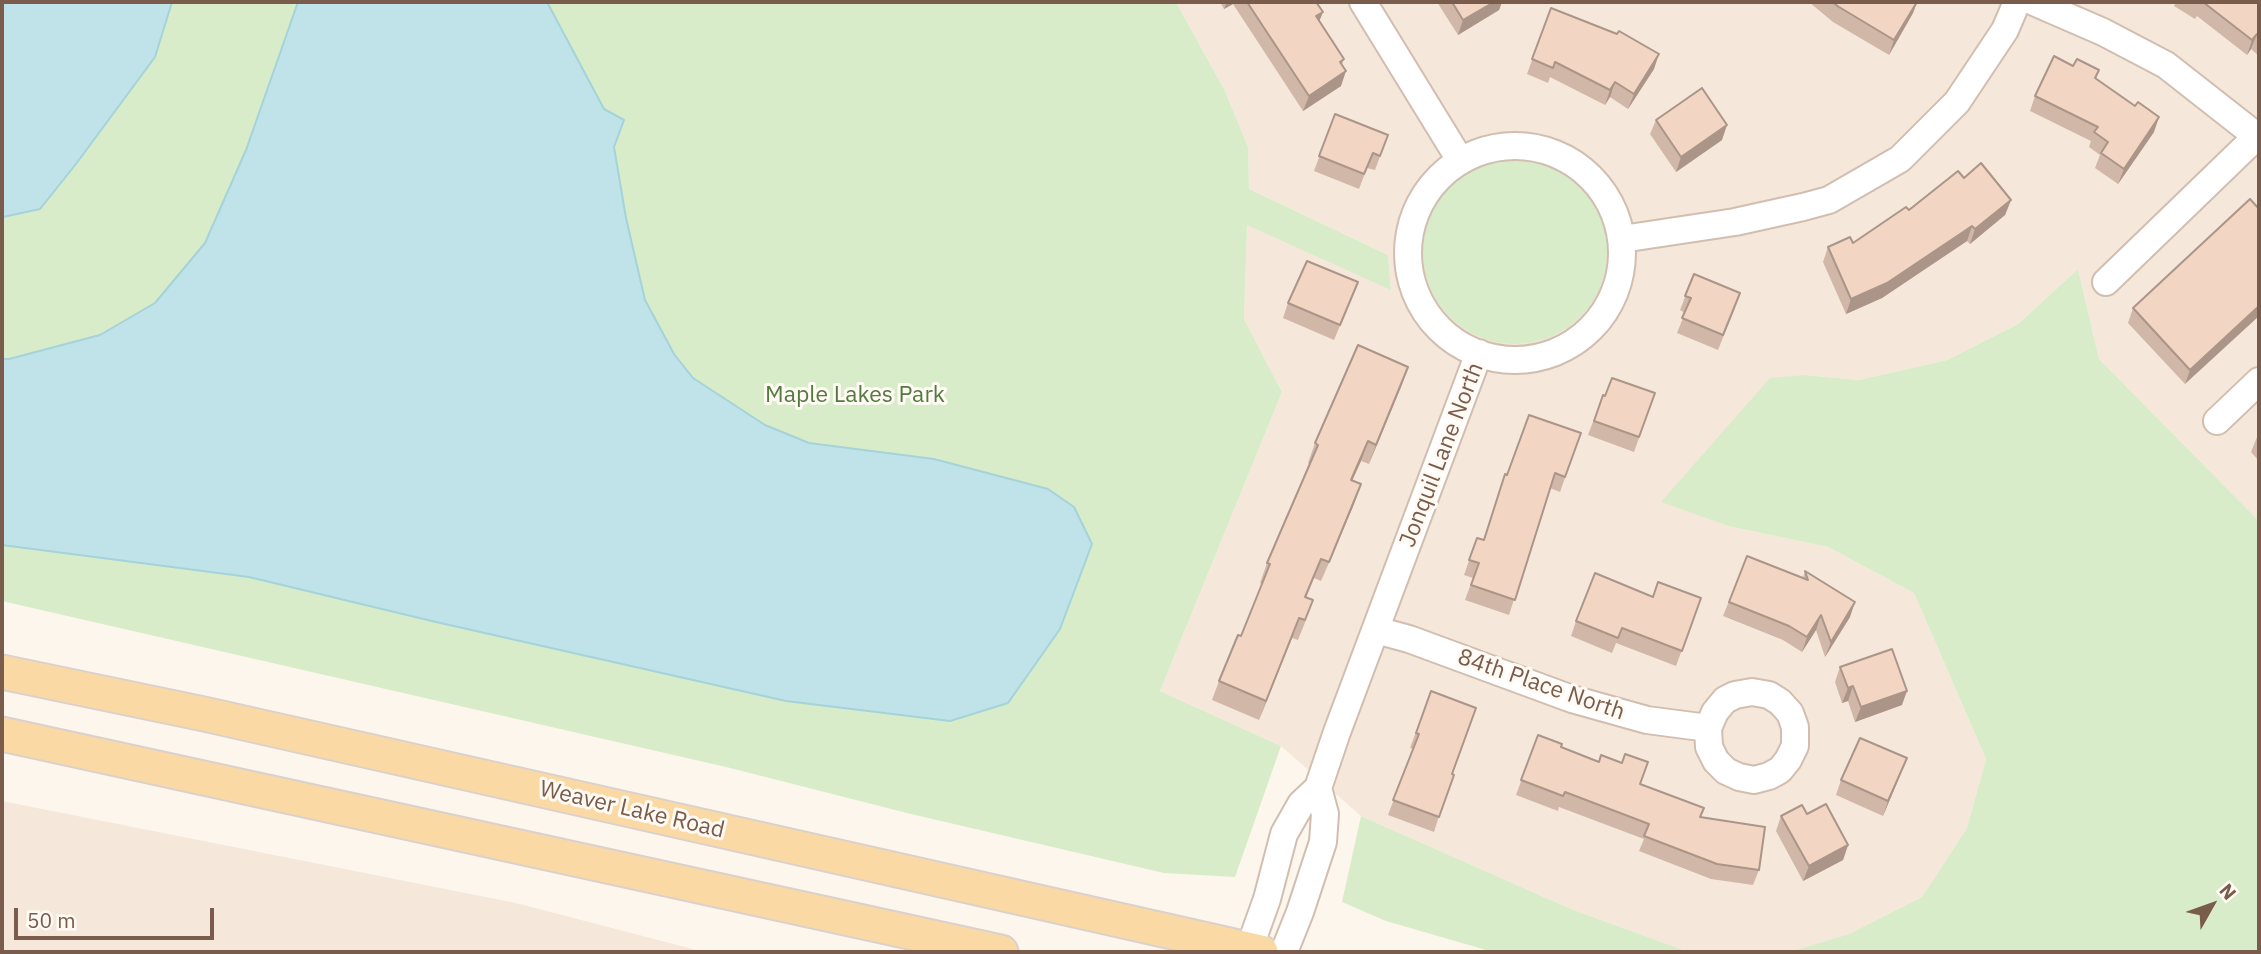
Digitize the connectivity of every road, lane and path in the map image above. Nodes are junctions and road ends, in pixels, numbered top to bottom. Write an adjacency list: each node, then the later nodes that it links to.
1 (1363, 2): 5 (street)
2 (2017, 2): 6 (street)
3 (2034, 2): 4 (street)
4 (2258, 137): 7 (street)
5 (1460, 160): 6 (street); 8 (street)
6 (1622, 239): 8 (street, Jonquil Lane North)
7 (2106, 282)
8 (1479, 354): 11 (street, Jonquil Lane North)
9 (2259, 381): 10 (street)
10 (2217, 421)
11 (1377, 630): 13 (street, 84th Place North); 15 (street, Jonquil Lane North)
12 (2, 672): 16 (main road, Weaver Lake Road)
13 (1708, 728)
14 (2, 734): 17 (main road)
15 (1318, 788): 16 (street, Jonquil Lane North); 18 (street, Jonquil Lane North)
16 (1253, 951)
17 (1001, 952)
18 (1284, 952)

